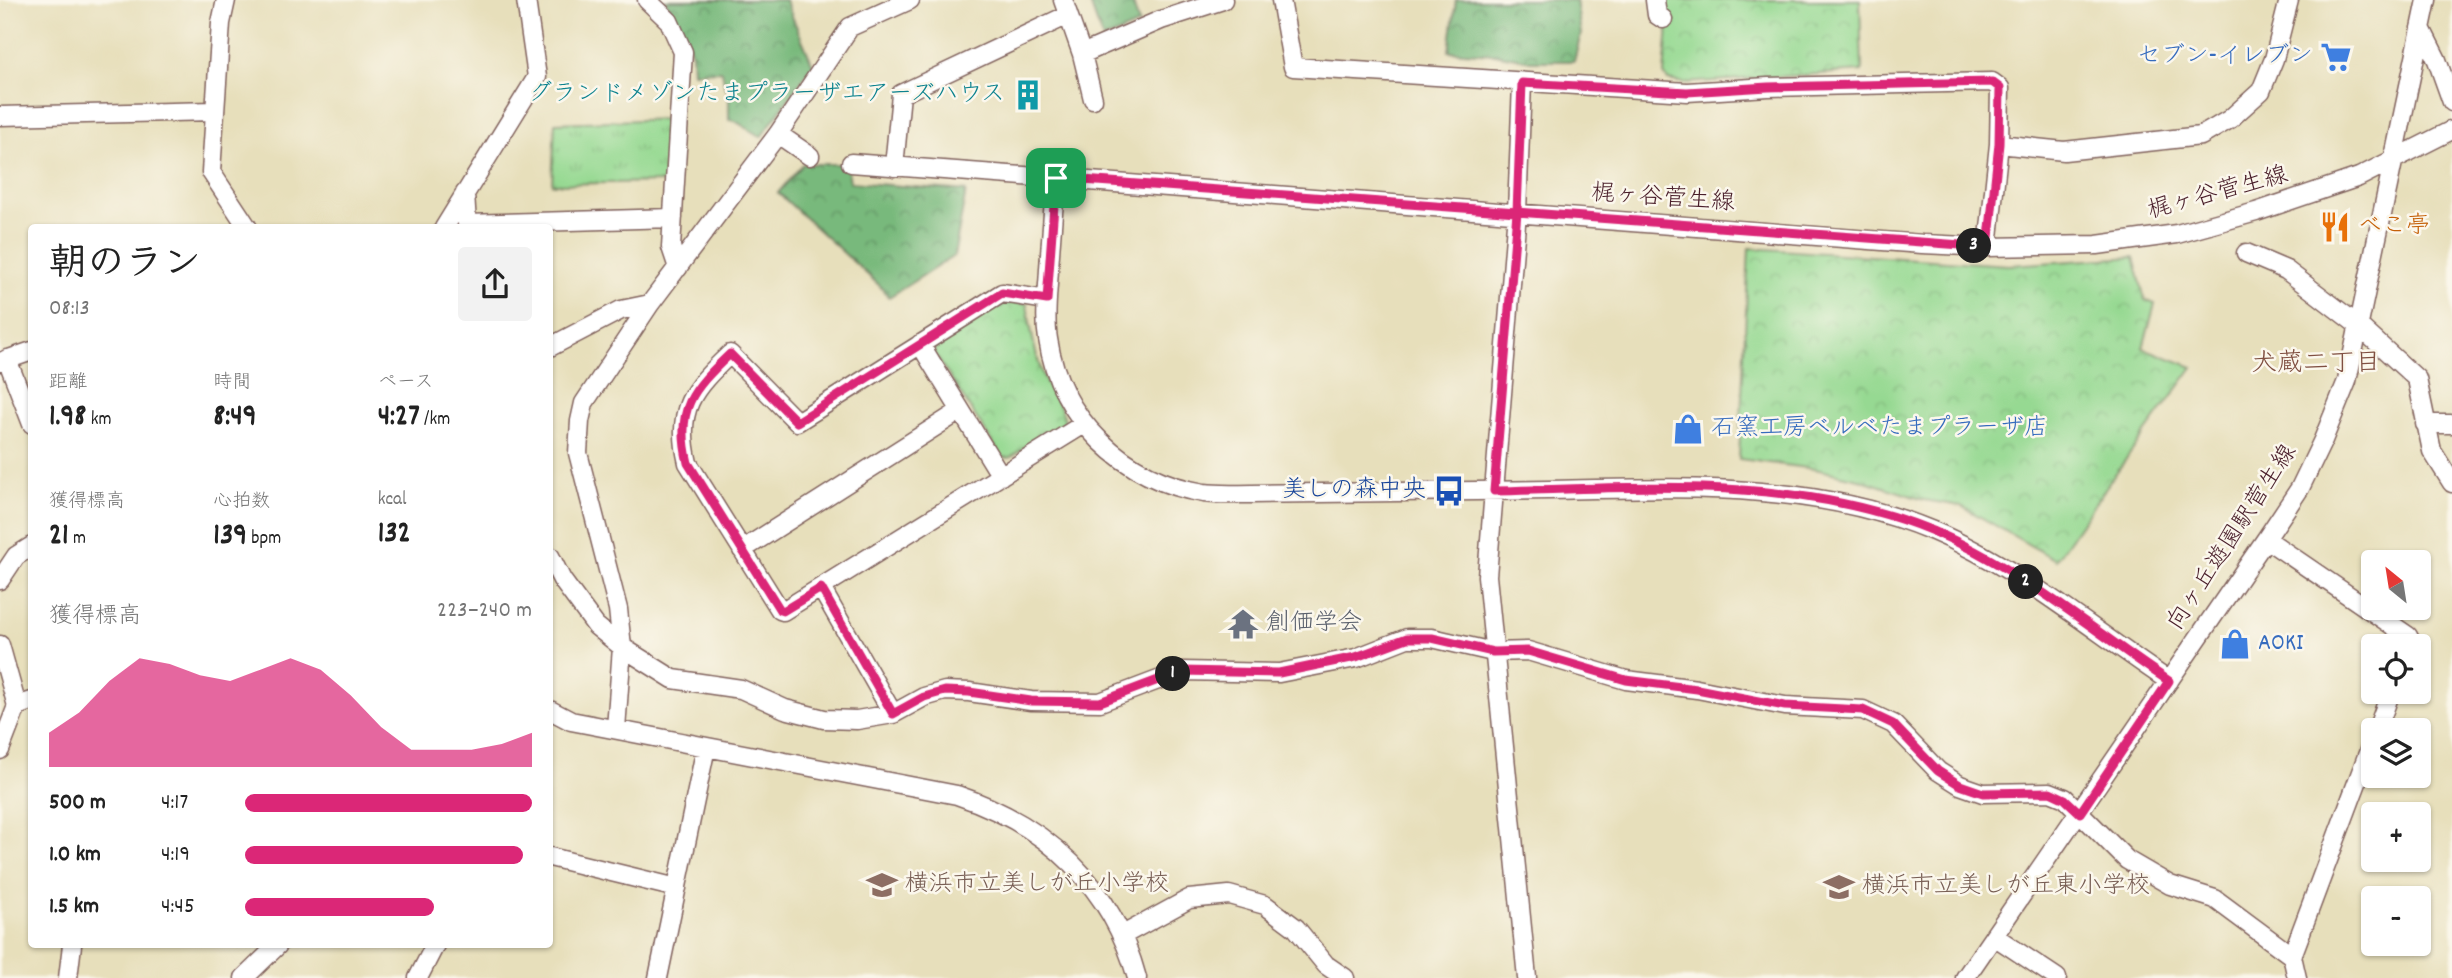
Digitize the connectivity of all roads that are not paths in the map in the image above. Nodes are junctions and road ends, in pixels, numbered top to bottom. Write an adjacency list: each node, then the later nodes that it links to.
1 (226, 0): 17 (street)
2 (526, 0): 27 (street)
3 (647, 0): 29 (street)
4 (910, 0): 20 (street)
5 (1223, 0): 13 (street)
6 (1281, 0): 14 (street)
7 (1655, 0): 11 (street)
8 (2289, 0): 21 (street)
9 (2427, 0): 12 (street, 向ヶ丘遊園駅菅生線)
10 (1065, 8): 13 (street); 25 (street)
11 (1662, 19)
12 (2421, 28): 16 (street); 23 (street, 向ヶ丘遊園駅菅生線)
13 (1082, 54): 15 (street)
14 (1522, 83): 21 (street); 28 (street)
15 (1093, 99)
16 (2452, 102)
17 (215, 111): 18 (street); 30 (street)
18 (0, 116)
19 (2452, 130): 23 (street, 梶ヶ谷菅生線)
20 (778, 134): 22 (street); 34 (street)
21 (1999, 144): 32 (street)
22 (810, 156)
23 (2393, 160): 32 (street, 梶ヶ谷菅生線); 37 (street, 向ヶ丘遊園駅菅生線)
24 (851, 163): 25 (street, 梶ヶ谷菅生線)
25 (894, 167): 26 (street, 梶ヶ谷菅生線)
26 (1056, 178): 28 (street, 梶ヶ谷菅生線); 35 (street)
27 (465, 193): 29 (street); 31 (street)
28 (1517, 212): 32 (street, 梶ヶ谷菅生線); 49 (street)
29 (673, 218): 34 (street)
30 (245, 224)
31 (446, 224)
32 (1988, 247)
33 (2246, 253): 37 (street)
34 (678, 268): 36 (street)
35 (1047, 300): 38 (street); 44 (street)
36 (650, 304): 39 (street); 58 (street)
37 (2359, 327): 45 (street); 50 (street, 向ヶ丘遊園駅菅生線)
38 (920, 344): 42 (street); 52 (street)
39 (553, 345)
40 (28, 352): 41 (street)
41 (3, 360): 43 (street)
42 (960, 411): 47 (street); 52 (street)
43 (28, 415)
44 (1084, 424): 47 (street); 49 (street)
45 (2425, 424): 46 (street); 48 (street)
46 (2452, 424)
47 (1001, 476): 55 (street)
48 (2450, 476)
49 (1494, 491): 59 (street); 60 (street)
50 (2266, 539): 56 (street); 60 (street, 向ヶ丘遊園駅菅生線)
51 (28, 548): 54 (street)
52 (742, 550): 55 (street)
53 (553, 562): 58 (street)
54 (0, 580)
55 (821, 588): 63 (street)
56 (2405, 634)
57 (0, 645): 61 (street)
58 (622, 647): 63 (street); 64 (street)
59 (1493, 652): 63 (street); 68 (street); 83 (street)
60 (2169, 681): 68 (street, 向ヶ丘遊園駅菅生線)
61 (24, 704): 66 (street)
62 (553, 712): 64 (street)
63 (893, 714)
64 (616, 729): 65 (street)
65 (706, 747): 70 (street); 71 (street)
66 (0, 750)
67 (2361, 772): 76 (street)
68 (2080, 813): 72 (street, 向ヶ丘遊園駅菅生線); 76 (street)
69 (553, 858): 70 (street)
70 (677, 888): 80 (street)
71 (1124, 935): 81 (street); 82 (street)
72 (1994, 936): 84 (street, 向ヶ丘遊園駅菅生線); 85 (street)
73 (72, 948): 77 (street)
74 (275, 948): 78 (street)
75 (433, 948): 79 (street)
76 (2292, 956): 86 (street)
77 (68, 978)
78 (244, 978)
79 (418, 978)
80 (659, 978)
81 (1138, 978)
82 (1345, 978)
83 (1528, 978)
84 (1965, 978)
85 (2057, 978)
86 (2297, 978)

